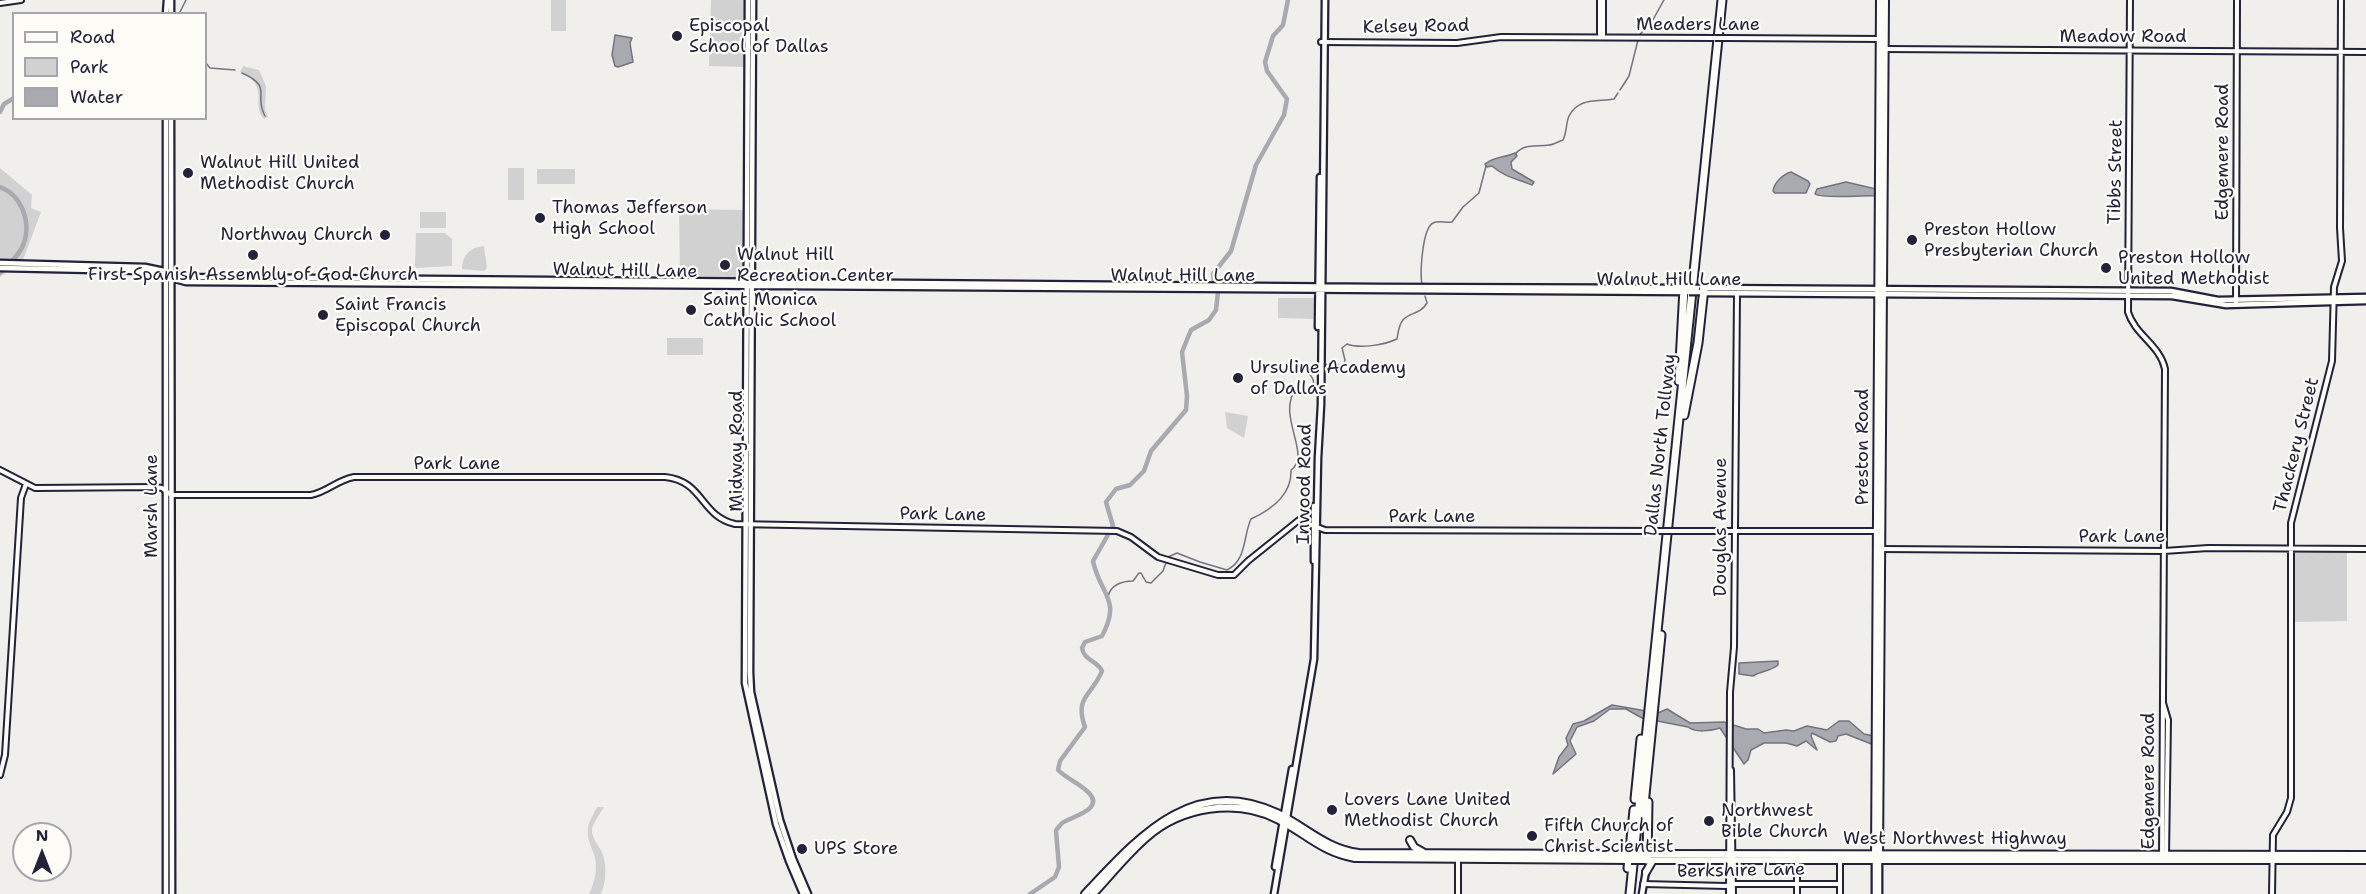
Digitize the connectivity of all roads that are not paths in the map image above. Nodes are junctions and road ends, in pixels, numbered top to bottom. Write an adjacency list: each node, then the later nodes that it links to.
1 (21, 0): 11 (street)
2 (751, 0): 28 (main road, Midway Road)
3 (1602, 0): 13 (street)
4 (1724, 0): 41 (highway, Dallas North Tollway)
5 (1880, 0): 14 (main road, Preston Road)
6 (1885, 0): 14 (main road, Preston Road)
7 (2130, 0): 17 (street, Tibbs Street)
8 (2237, 0): 18 (street, Edgemere Road)
9 (2342, 0): 19 (street, Thackery Street)
10 (1323, 2): 15 (main road, Inwood Road)
11 (0, 3)
12 (1512, 37): 13 (street, Meaders Lane); 15 (street, Kelsey Road)
13 (1603, 38): 14 (street, Meaders Lane, bridge)
14 (1882, 39): 16 (main road, Preston Road)
15 (1322, 42): 31 (main road, Inwood Road)
16 (1882, 49): 17 (street, Meadow Road); 35 (main road, Preston Road)
17 (2131, 51): 18 (street, Meadow Road); 36 (street, Tibbs Street)
18 (2237, 51): 19 (street, Meadow Road); 39 (street, Edgemere Road)
19 (2341, 52): 20 (street, Meadow Road); 37 (street, Thackery Street)
20 (2366, 52)
21 (166, 120): 23 (main road, Marsh Lane)
22 (171, 120): 23 (main road, Marsh Lane)
23 (168, 193): 27 (main road, Marsh Lane)
24 (0, 263): 26 (main road, Walnut Hill Lane)
25 (0, 268): 26 (main road, Walnut Hill Lane)
26 (130, 268): 27 (main road, Walnut Hill Lane)
27 (167, 274): 28 (main road, Walnut Hill Lane); 42 (main road, Marsh Lane); 43 (main road, Marsh Lane)
28 (749, 284): 29 (main road, Walnut Hill Lane); 53 (main road, Midway Road)
29 (1066, 287): 30 (main road, Walnut Hill Lane); 30 (main road, Walnut Hill Lane)
30 (1276, 288): 31 (main road, Walnut Hill Lane)
31 (1320, 288): 32 (main road, Walnut Hill Lane); 32 (main road, Walnut Hill Lane); 55 (main road, Inwood Road)
32 (1684, 290): 33 (main road, Walnut Hill Lane, bridge); 41 (highway)
33 (1704, 291): 34 (main road, Walnut Hill Lane); 34 (main road, Walnut Hill Lane); 41 (highway)
34 (1737, 291): 35 (main road, Walnut Hill Lane); 57 (street, Douglas Avenue)
35 (1881, 293): 36 (main road, Walnut Hill Lane); 58 (main road, Preston Road)
36 (2128, 294): 39 (main road, Walnut Hill Lane); 40 (street, Tibbs Street)
37 (2333, 299): 38 (main road, Walnut Hill Lane); 39 (main road, Walnut Hill Lane); 60 (street, Thackery Street)
38 (2366, 299)
39 (2236, 302)
40 (2165, 369): 63 (street, Edgemere Road)
41 (1682, 411): 64 (highway, Dallas North Tollway); 65 (highway, Dallas North Tollway)
42 (171, 447): 43 (main road); 44 (main road, Marsh Lane)
43 (165, 453): 45 (main road, Marsh Lane)
44 (171, 460): 45 (main road); 47 (main road, Marsh Lane)
45 (165, 465): 49 (main road, Marsh Lane)
46 (0, 470): 48 (street, Park Lane)
47 (171, 483): 49 (main road); 50 (main road, Marsh Lane)
48 (26, 484): 49 (street, Park Lane); 66 (street)
49 (164, 489): 50 (street, Park Lane); 51 (main road, Marsh Lane)
50 (171, 495): 51 (main road); 52 (main road, Marsh Lane); 53 (street, Park Lane)
51 (165, 501): 54 (main road, Marsh Lane)
52 (171, 521): 54 (main road); 56 (main road, Marsh Lane)
53 (748, 524): 55 (street, Park Lane); 91 (main road, Midway Road)
54 (165, 527): 56 (main road); 59 (main road, Marsh Lane)
55 (1316, 527): 57 (street, Park Lane, bridge); 68 (main road, Inwood Road)
56 (171, 531): 59 (main road); 67 (main road, Marsh Lane)
57 (1734, 531): 58 (street, Park Lane); 79 (street, Douglas Avenue)
58 (1879, 531): 61 (main road, Preston Road)
59 (165, 537): 67 (main road, Marsh Lane)
60 (2291, 548): 62 (street, Park Lane); 63 (street, Park Lane); 82 (street, Thackery Street)
61 (1880, 549): 63 (street, Park Lane); 80 (main road, Preston Road)
62 (2366, 549)
63 (2164, 551): 81 (street, Edgemere Road)
64 (1651, 687): 77 (highway); 103 (highway, Dallas North Tollway)
65 (1647, 774): 78 (highway); 104 (highway, Dallas North Tollway)
66 (0, 775)
67 (169, 787): 69 (main road, Marsh Lane)
68 (1284, 820): 75 (main road, West Northwest Highway); 89 (main road, West Northwest Highway); 101 (main road, Inwood Road)
69 (169, 824): 95 (main road, Marsh Lane); 96 (main road, Marsh Lane)
70 (1410, 840): 71 (main road)
71 (1426, 854): 75 (main road, West Northwest Highway); 76 (main road, West Northwest Highway)
72 (1823, 854): 79 (main road, West Northwest Highway); 80 (main road, West Northwest Highway); 84 (main road)
73 (2055, 855): 80 (main road, West Northwest Highway); 81 (main road, West Northwest Highway); 86 (main road)
74 (2366, 855): 83 (main road, West Northwest Highway)
75 (1363, 856): 76 (main road, West Northwest Highway)
76 (1458, 856): 77 (main road, West Northwest Highway); 102 (street)
77 (1630, 857): 78 (main road, West Northwest Highway, bridge); 103 (highway)
78 (1648, 857): 79 (main road, West Northwest Highway); 88 (main road)
79 (1731, 857): 84 (main road, West Northwest Highway); 94 (street, Douglas Avenue)
80 (1877, 857): 85 (main road, West Northwest Highway); 86 (main road, West Northwest Highway); 109 (main road, Preston Road)
81 (2164, 857): 82 (main road, West Northwest Highway); 86 (main road, West Northwest Highway)
82 (2272, 857): 83 (main road, West Northwest Highway); 110 (street, Thackery Street)
83 (2352, 857): 87 (main road, West Northwest Highway)
84 (1797, 859): 85 (main road, West Northwest Highway); 90 (street)
85 (1840, 859): 93 (street)
86 (2026, 859)
87 (2366, 860)
88 (1646, 872): 92 (main road)
89 (1107, 875): 99 (main road, West Northwest Highway); 100 (main road, West Northwest Highway)
90 (1797, 883): 93 (street, Berkshire Lane); 94 (street, Berkshire Lane); 107 (street)
91 (802, 884): 97 (main road, Midway Road); 98 (main road, Midway Road)
92 (1643, 884): 94 (street, Berkshire Lane); 105 (main road)
93 (1840, 884): 108 (street)
94 (1731, 885): 106 (street, Douglas Avenue)
95 (166, 894)
96 (172, 894)
97 (803, 894)
98 (808, 894)
99 (1085, 894)
100 (1093, 894)
101 (1272, 894)
102 (1458, 894)
103 (1628, 894)
104 (1634, 894)
105 (1642, 894)
106 (1731, 894)
107 (1797, 894)
108 (1840, 894)
109 (1877, 894)
110 (2272, 894)

